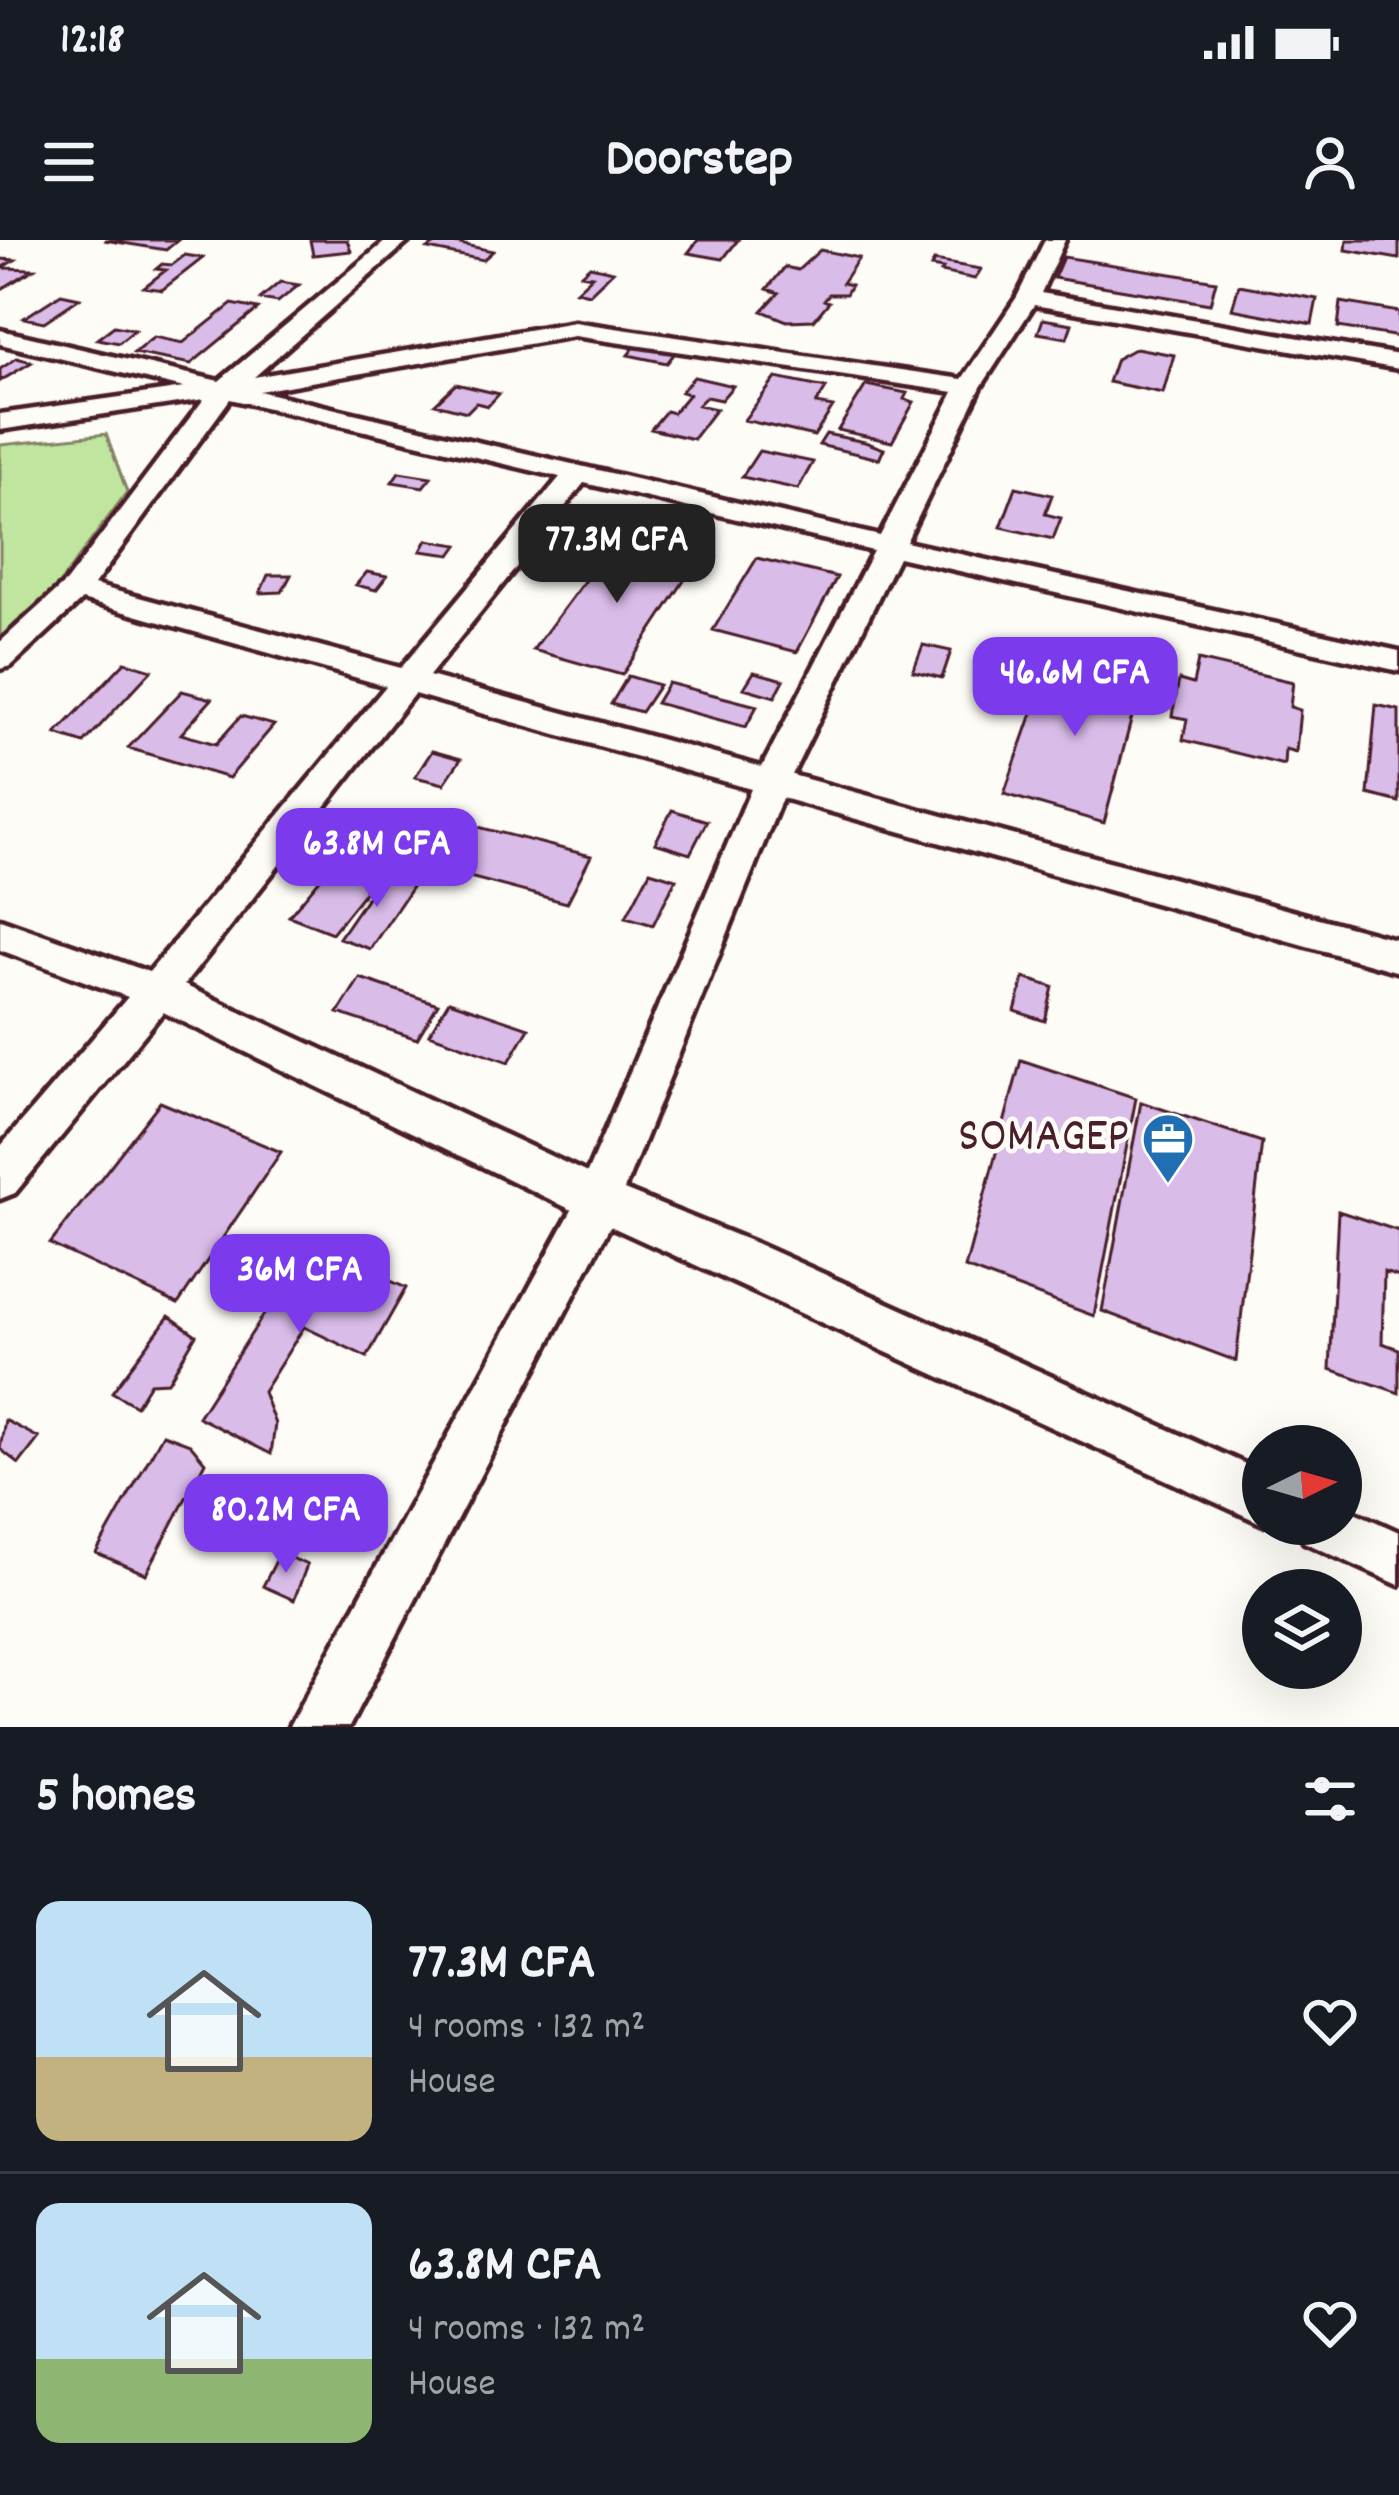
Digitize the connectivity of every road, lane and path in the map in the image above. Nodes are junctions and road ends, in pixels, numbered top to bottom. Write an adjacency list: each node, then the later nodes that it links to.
1 (400, 240): 7 (street)
2 (1055, 240): 3 (street)
3 (1028, 297): 5 (street); 6 (street)
4 (0, 337): 7 (street)
5 (1399, 362)
6 (969, 387): 7 (street); 10 (street)
7 (225, 389): 8 (street); 9 (street); 11 (street)
8 (0, 422)
9 (579, 472): 10 (street); 14 (street)
10 (890, 547): 13 (street); 15 (street)
11 (76, 589): 12 (street); 14 (street)
12 (0, 659)
13 (1399, 662)
14 (404, 682): 15 (street); 18 (street)
15 (772, 783): 17 (street); 20 (street)
16 (0, 934): 18 (street)
17 (1399, 956)
18 (158, 991): 19 (street); 20 (street)
19 (0, 1179)
20 (598, 1200): 21 (street); 24 (street)
21 (1242, 1488)
22 (1362, 1542): 23 (street)
23 (1399, 1558)
24 (318, 1727)

